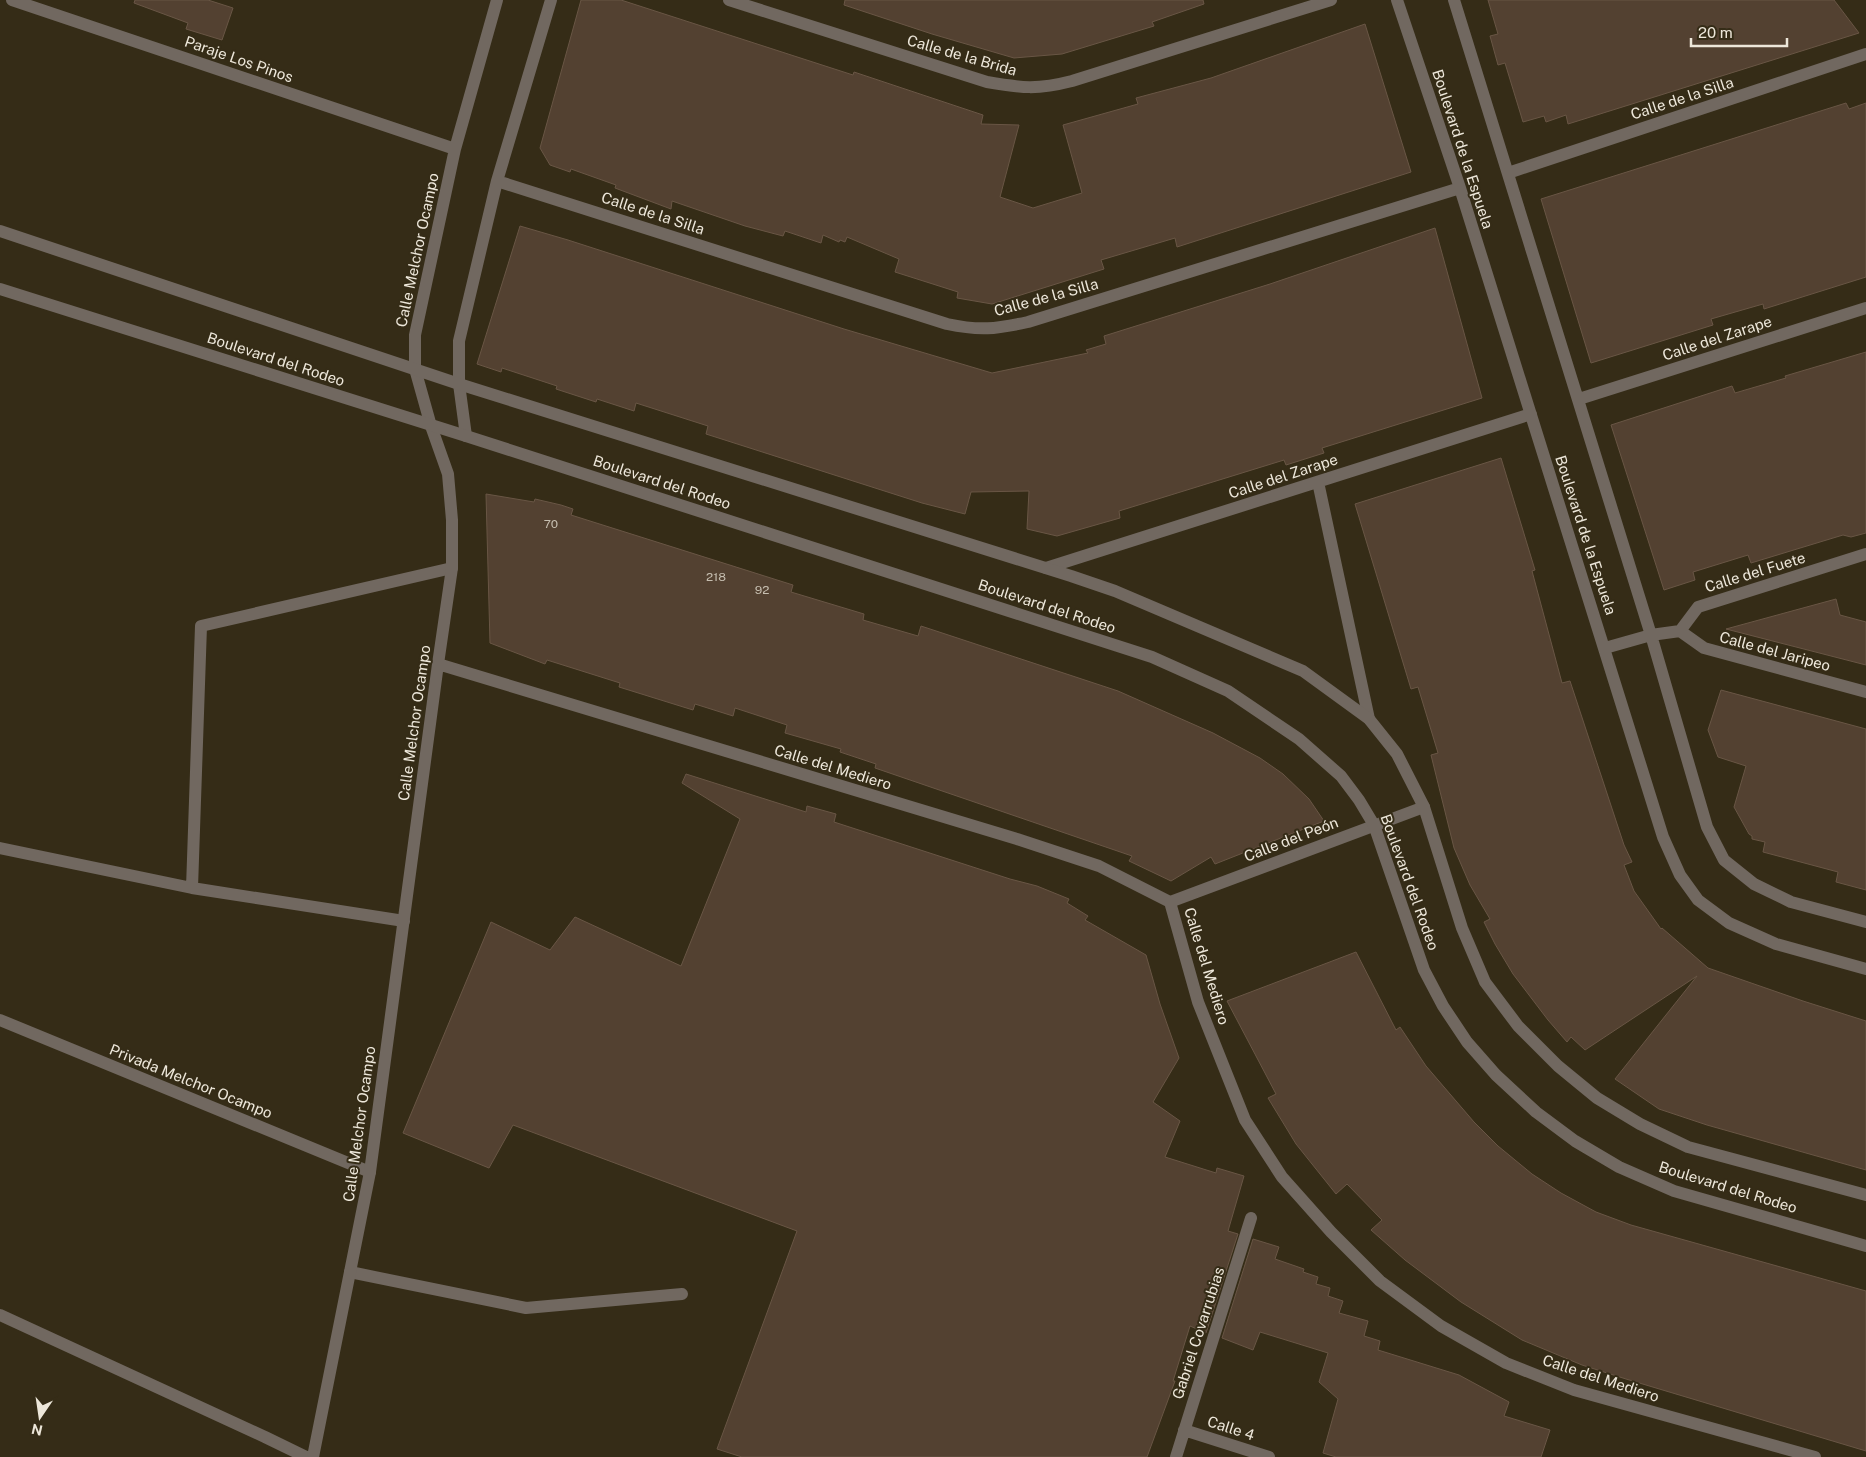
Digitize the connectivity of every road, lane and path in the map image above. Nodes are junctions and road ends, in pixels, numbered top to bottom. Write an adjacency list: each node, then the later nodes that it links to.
1 (12, 0): 9 (street, Paraje Los Pinos)
2 (497, 0): 9 (street, Calle Melchor Ocampo)
3 (551, 0): 11 (street)
4 (729, 0): 5 (street, Calle de la Brida)
5 (1331, 0)
6 (1397, 0): 12 (street, Boulevard de la Espuela)
7 (1454, 0): 10 (street)
8 (1866, 54): 10 (street, Calle de la Silla)
9 (455, 148): 16 (street, Calle Melchor Ocampo)
10 (1508, 173): 18 (street)
11 (497, 181): 12 (street, Calle de la Silla); 17 (street)
12 (1460, 188): 19 (street, Boulevard de la Espuela)
13 (0, 231): 16 (street, Boulevard del Rodeo)
14 (0, 289): 20 (street, Boulevard del Rodeo)
15 (1866, 308): 18 (street, Calle del Zarape)
16 (414, 369): 17 (street, Boulevard del Rodeo); 20 (street, Calle Melchor Ocampo)
17 (459, 384): 21 (street); 25 (street, Boulevard del Rodeo)
18 (1579, 399): 27 (street)
19 (1531, 414): 22 (street, Calle del Zarape); 28 (street, Boulevard de la Espuela)
20 (431, 426): 21 (street, Boulevard del Rodeo); 24 (street, Calle Melchor Ocampo)
21 (466, 436): 33 (street, Boulevard del Rodeo)
22 (1318, 482): 25 (street, Calle del Zarape); 31 (street, Boulevard del Rodeo)
23 (1866, 554): 26 (street, Calle del Fuete)
24 (452, 568): 29 (street, Calle Melchor Ocampo); 35 (street)
25 (1046, 568): 31 (street, Boulevard del Rodeo)
26 (1680, 631): 27 (street); 30 (street, Calle del Jaripeo)
27 (1651, 635): 28 (street); 38 (street)
28 (1605, 648): 39 (street, Boulevard de la Espuela)
29 (438, 664): 36 (street, Calle del Mediero); 37 (street, Calle Melchor Ocampo)
30 (1866, 692)
31 (1369, 719): 32 (street, Boulevard del Rodeo)
32 (1424, 806): 33 (street, Calle del Peón); 42 (street, Boulevard del Rodeo)
33 (1374, 825): 36 (street, Calle del Peón); 44 (street, Boulevard del Rodeo)
34 (0, 848): 35 (street)
35 (192, 888): 37 (street)
36 (1170, 902): 53 (street, Calle del Mediero)
37 (404, 922): 41 (street, Calle Melchor Ocampo)
38 (1866, 922)
39 (1866, 969)
40 (0, 1020): 41 (street, Privada Melchor Ocampo)
41 (370, 1172): 45 (street, Calle Melchor Ocampo)
42 (1866, 1195)
43 (1251, 1218): 48 (street, Gabriel Covarrubias)
44 (1866, 1246)
45 (350, 1272): 46 (street); 50 (street, Calle Melchor Ocampo)
46 (682, 1294)
47 (0, 1315): 49 (street)
48 (1184, 1430): 51 (street, Gabriel Covarrubias); 52 (street, Calle 4)
49 (306, 1457)
50 (313, 1457)
51 (1176, 1457)
52 (1269, 1457)
53 (1815, 1457)

